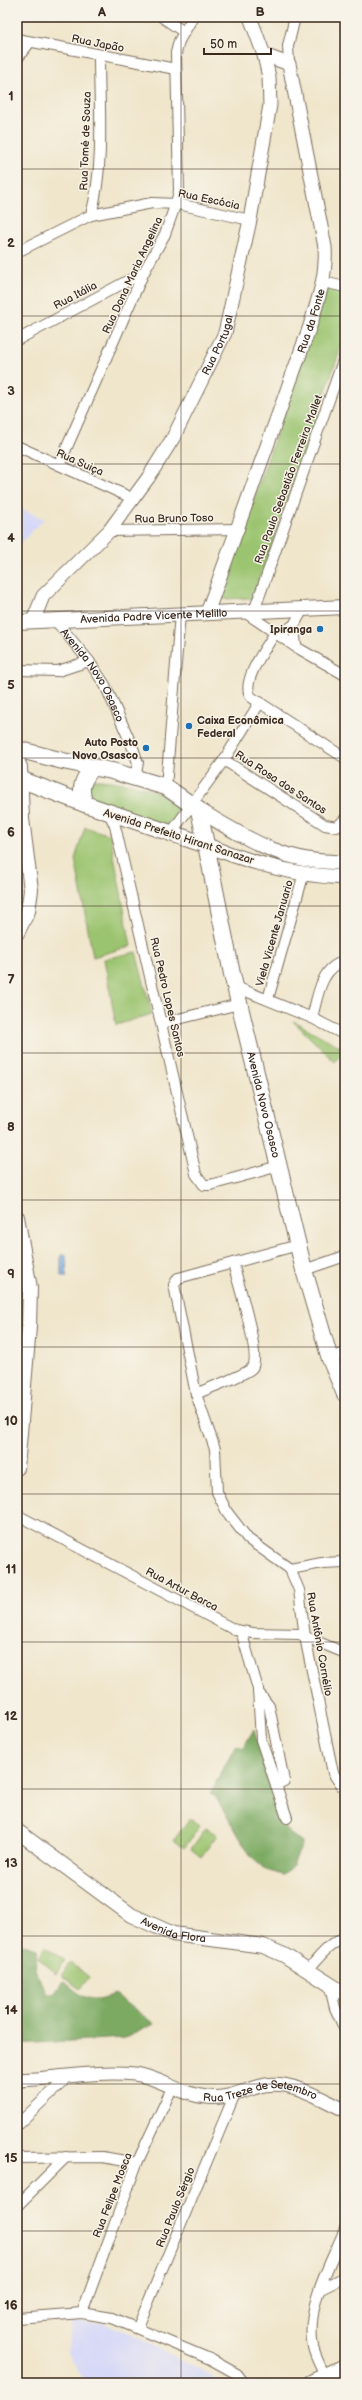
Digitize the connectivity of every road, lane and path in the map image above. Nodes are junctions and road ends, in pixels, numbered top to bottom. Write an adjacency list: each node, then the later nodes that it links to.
1 (162, 17): 5 (street)
2 (193, 17): 5 (street, Rua Dona Maria Angelina)
3 (250, 17): 9 (street, Rua Portugal)
4 (295, 17): 11 (street, Rua da Fonte)
5 (184, 32): 12 (street, Rua Dona Maria Angelina)
6 (17, 39): 7 (street, Rua Japão)
7 (30, 42): 8 (street, Rua Japão); 10 (street)
8 (99, 55): 12 (street, Rua Japão); 14 (street, Rua Tomé de Souza)
9 (264, 55): 11 (street); 15 (street, Rua Portugal)
10 (17, 59)
11 (289, 64): 18 (street, Rua da Fonte)
12 (176, 69): 13 (street, Rua Dona Maria Angelina)
13 (176, 203): 14 (street, Rua Escócia); 15 (street, Rua Escócia); 17 (street, Rua Dona Maria Angelina)
14 (91, 215): 16 (street)
15 (250, 220): 24 (street, Rua Portugal)
16 (17, 252)
17 (144, 272): 20 (street, Rua Itália); 23 (street, Rua Dona Maria Angelina)
18 (323, 282): 19 (street); 25 (street, Rua da Fonte)
19 (345, 287)
20 (17, 340)
21 (345, 354): 29 (street, Rua Paulo Sebastião Ferreira Mallet)
22 (17, 446): 23 (street, Rua Suiça)
23 (59, 465): 24 (street, Rua Suiça)
24 (134, 499): 26 (street, Rua Portugal)
25 (239, 529): 26 (street, Rua Bruno Toso); 30 (street, Rua da Fonte)
26 (109, 531): 33 (street, Rua Portugal)
27 (345, 607): 28 (main road, Avenida Padre Vicente Melillo)
28 (303, 609): 29 (main road, Avenida Padre Vicente Melillo); 35 (street)
29 (248, 611): 30 (main road, Avenida Padre Vicente Melillo); 36 (street)
30 (207, 613): 31 (main road, Avenida Padre Vicente Melillo)
31 (180, 614): 32 (main road, Avenida Padre Vicente Melillo); 49 (street)
32 (55, 620): 33 (main road, Avenida Padre Vicente Melillo); 38 (street, Avenida Novo Osasco)
33 (33, 621): 34 (main road, Avenida Padre Vicente Melillo)
34 (17, 622)
35 (294, 625): 36 (street); 37 (street)
36 (275, 633): 37 (street); 41 (street)
37 (296, 647): 40 (street)
38 (89, 661): 39 (street); 47 (street, Avenida Novo Osasco)
39 (17, 670)
40 (345, 675)
41 (260, 702): 43 (street); 45 (street)
42 (17, 749): 46 (main road, Avenida Prefeito Hirant Sanazar)
43 (345, 758)
44 (17, 760): 48 (main road)
45 (224, 760): 51 (street); 53 (street, Rua Rosa dos Santos)
46 (93, 768): 47 (main road, Avenida Prefeito Hirant Sanazar); 50 (main road)
47 (135, 777): 49 (main road, Avenida Prefeito Hirant Sanazar)
48 (19, 779): 50 (main road, Avenida Prefeito Hirant Sanazar); 59 (main road)
49 (166, 787): 51 (main road, Avenida Prefeito Hirant Sanazar)
50 (85, 804): 52 (main road, Avenida Prefeito Hirant Sanazar)
51 (195, 808): 54 (street); 55 (main road, Avenida Novo Osasco); 56 (main road, Avenida Prefeito Hirant Sanazar)
52 (109, 813): 54 (main road, Avenida Prefeito Hirant Sanazar); 65 (street, Rua Pedro Lopes Santos)
53 (345, 819)
54 (171, 832): 55 (main road, Avenida Prefeito Hirant Sanazar)
55 (206, 845): 57 (main road, Avenida Prefeito Hirant Sanazar); 61 (main road, Avenida Novo Osasco)
56 (345, 862)
57 (304, 873): 58 (main road, Avenida Prefeito Hirant Sanazar); 62 (street, Viela Vicente Januario)
58 (345, 877)
59 (17, 933)
60 (345, 962): 64 (street)
61 (236, 987): 62 (street); 63 (main road, Avenida Novo Osasco)
62 (268, 999): 64 (street)
63 (239, 1004): 65 (street); 67 (main road, Avenida Novo Osasco)
64 (312, 1018): 66 (street)
65 (162, 1023): 67 (street, Rua Pedro Lopes Santos)
66 (345, 1035)
67 (279, 1166): 69 (main road, Avenida Novo Osasco)
68 (17, 1217): 76 (main road)
69 (298, 1245): 71 (street); 72 (main road, Avenida Novo Osasco)
70 (345, 1256): 72 (street)
71 (233, 1264): 74 (street); 74 (street)
72 (304, 1270): 73 (main road, Avenida Novo Osasco)
73 (338, 1356): 75 (main road, Avenida Novo Osasco)
74 (196, 1394): 79 (street)
75 (345, 1394)
76 (17, 1468)
77 (17, 1515): 80 (street, Rua Artur Barca)
78 (345, 1562): 79 (street)
79 (290, 1569): 81 (street, Rua Antônio Cornélio)
80 (242, 1631): 81 (street, Rua Artur Barca); 83 (street)
81 (305, 1637): 82 (street, Rua Artur Barca); 85 (street, Rua Antônio Cornélio)
82 (345, 1653)
83 (258, 1692): 84 (street); 84 (street)
84 (276, 1785): 86 (street)
85 (345, 1791)
86 (287, 1818)
87 (17, 1832): 89 (main road, Avenida Flora)
88 (345, 1939): 89 (street)
89 (306, 1971): 90 (main road, Avenida Flora)
90 (330, 1987): 91 (main road, Avenida Flora); 92 (street)
91 (345, 1994)
92 (345, 2030)
93 (68, 2077): 94 (street, Rua Treze de Setembro); 95 (street, Rua Treze de Setembro); 98 (street)
94 (17, 2080)
95 (172, 2088): 96 (street, Rua Treze de Setembro); 101 (street, Rua Felipe Mosca)
96 (234, 2096): 97 (street, Rua Treze de Setembro); 108 (street, Rua Paulo Sérgio)
97 (345, 2110)
98 (17, 2125)
99 (66, 2157): 100 (street); 101 (street); 102 (street)
100 (17, 2158)
101 (136, 2162): 106 (street, Rua Felipe Mosca)
102 (17, 2206)
103 (345, 2229): 105 (street)
104 (345, 2277): 105 (street)
105 (321, 2289): 110 (street)
106 (82, 2313): 107 (street); 108 (street)
107 (17, 2318)
108 (138, 2328): 111 (street)
109 (345, 2367): 110 (main road)
110 (318, 2380)
111 (244, 2383)

